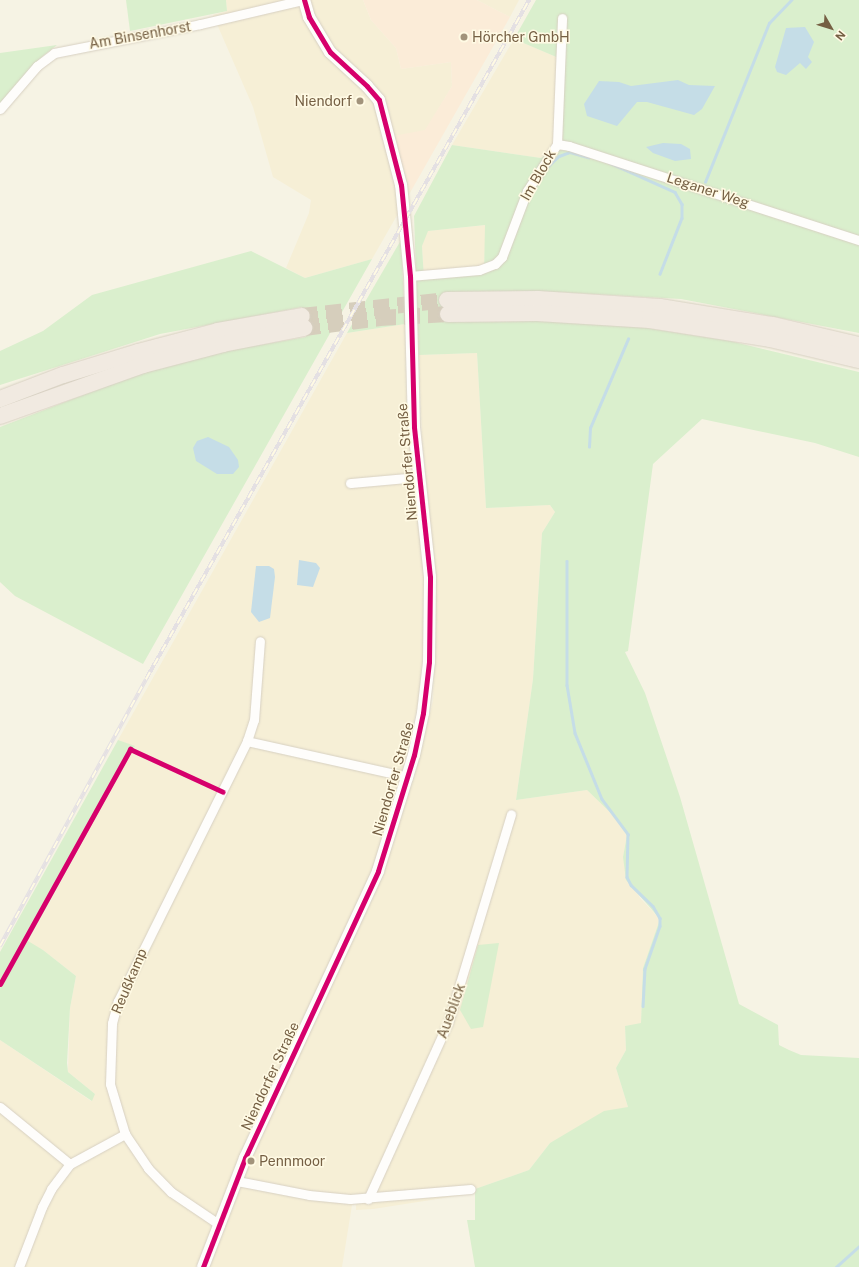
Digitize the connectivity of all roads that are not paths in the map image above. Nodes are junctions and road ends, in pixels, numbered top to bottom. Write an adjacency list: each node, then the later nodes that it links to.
1 (303, 0): 3 (street, Am Binsenhorst); 6 (main road, Niendorfer Straße)
2 (562, 18): 4 (street, Im Block)
3 (0, 109)
4 (556, 144): 5 (street, Leganer Weg); 6 (street, Im Block)
5 (859, 240)
6 (410, 276): 11 (main road, Niendorfer Straße)
7 (859, 345): 8 (highway)
8 (859, 360)
9 (0, 399): 10 (highway)
10 (0, 416)
11 (419, 477): 12 (street); 15 (main road, Niendorfer Straße)
12 (350, 483)
13 (260, 641): 14 (street, Reußkamp)
14 (247, 741): 15 (street); 18 (street, Reußkamp)
15 (408, 777): 20 (main road, Niendorfer Straße)
16 (511, 814): 22 (street, Aueblick)
17 (0, 1107): 19 (street)
18 (125, 1134): 19 (street); 23 (street, Reußkamp)
19 (70, 1164): 24 (street)
20 (237, 1181): 22 (street); 23 (main road, Niendorfer Straße)
21 (471, 1189): 22 (street)
22 (368, 1199)
23 (220, 1225): 25 (main road, Niendorfer Straße)
24 (19, 1267)
25 (204, 1267)

